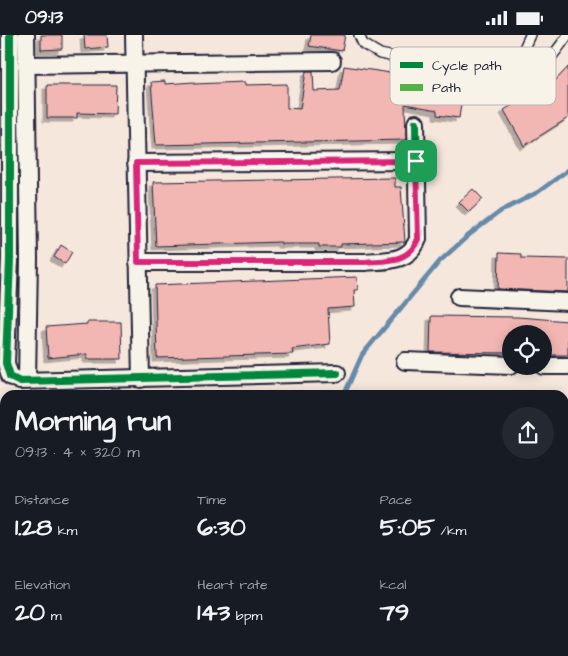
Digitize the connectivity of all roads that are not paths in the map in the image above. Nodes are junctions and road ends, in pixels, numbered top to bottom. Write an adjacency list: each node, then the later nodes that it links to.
1 (10, 35): 14 (street)
2 (26, 35): 12 (street)
3 (134, 35): 11 (street)
4 (359, 35): 9 (lane)
5 (530, 35): 7 (lane)
6 (568, 35): 8 (lane)
7 (525, 47)
8 (556, 51)
9 (390, 56)
10 (332, 61): 11 (street)
11 (134, 63): 12 (street); 17 (street)
12 (26, 65): 15 (street)
13 (416, 123): 16 (street)
14 (5, 127): 15 (street); 19 (street)
15 (27, 127): 18 (street)
16 (416, 161): 17 (street); 22 (street)
17 (136, 163): 22 (street)
18 (28, 235): 19 (street); 21 (street)
19 (5, 236): 20 (street)
20 (5, 259): 21 (street); 31 (street)
21 (29, 259): 31 (street)
22 (138, 262): 30 (street)
23 (458, 297): 24 (street)
24 (568, 302)
25 (404, 361): 26 (street)
26 (502, 365)
27 (552, 366): 28 (street)
28 (568, 367)
29 (337, 373): 30 (street)
30 (141, 379): 31 (street)
31 (27, 380)

